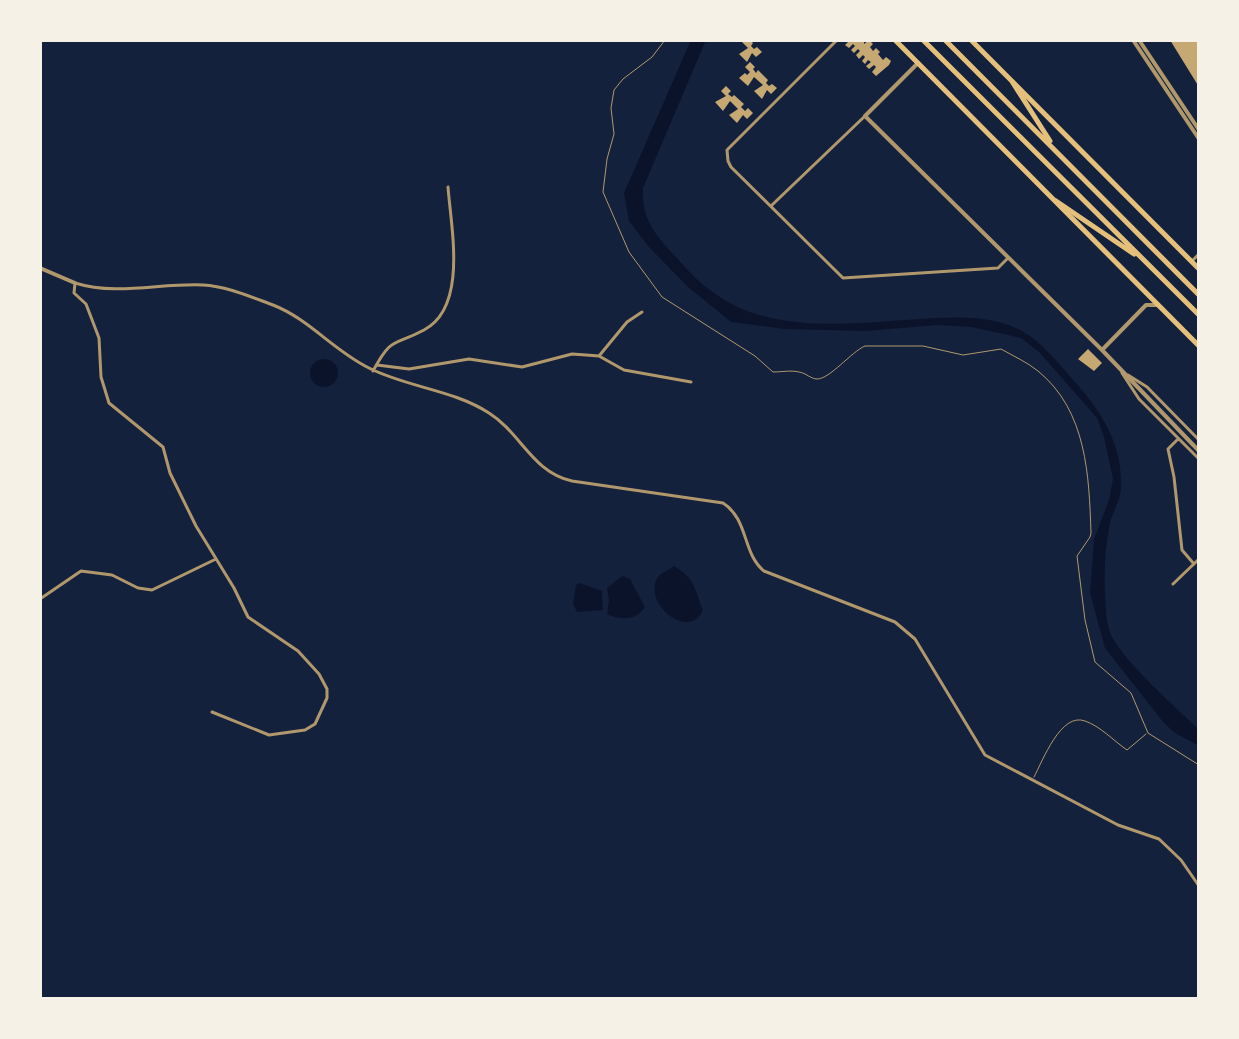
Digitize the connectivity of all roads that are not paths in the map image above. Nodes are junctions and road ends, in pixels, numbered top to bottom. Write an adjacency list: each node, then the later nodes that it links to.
1 (665, 40): 47 (lane)
2 (837, 40): 16 (street)
3 (895, 40): 8 (main road)
4 (923, 40): 20 (main road)
5 (945, 40): 13 (main road)
6 (971, 40): 9 (main road)
7 (1136, 40): 11 (street); 12 (street)
8 (918, 63): 10 (street); 15 (main road)
9 (1013, 83): 13 (main road); 19 (main road)
10 (865, 116): 16 (street); 18 (street)
11 (1199, 130)
12 (1199, 139)
13 (1056, 152): 25 (main road)
14 (448, 187): 33 (street)
15 (1056, 201): 20 (main road); 24 (main road)
16 (772, 206): 18 (street)
17 (1199, 254): 19 (street)
18 (1008, 257): 31 (street)
19 (1192, 261): 22 (main road)
20 (1147, 263): 29 (main road)
21 (40, 268): 23 (street)
22 (1199, 269)
23 (75, 283): 34 (street); 41 (street)
24 (1145, 291): 26 (street); 27 (main road)
25 (1199, 295)
26 (1146, 305): 27 (street); 31 (street)
27 (1159, 305): 30 (main road)
28 (642, 312): 32 (street)
29 (1199, 315)
30 (1199, 346)
31 (1102, 350): 35 (street)
32 (599, 356): 33 (street); 36 (street)
33 (377, 365): 34 (street)
34 (373, 371): 49 (street)
35 (1122, 373): 37 (street); 38 (street); 39 (street)
36 (691, 382)
37 (1178, 439): 40 (street); 43 (street)
38 (1199, 440)
39 (1199, 451)
40 (1199, 459)
41 (216, 559): 45 (street); 46 (street)
42 (1199, 559): 43 (street)
43 (1194, 564): 44 (street)
44 (1173, 584)
45 (40, 599)
46 (212, 712)
47 (1148, 733): 48 (lane); 49 (lane)
48 (1199, 765)
49 (1033, 779): 50 (street)
50 (1199, 886)

